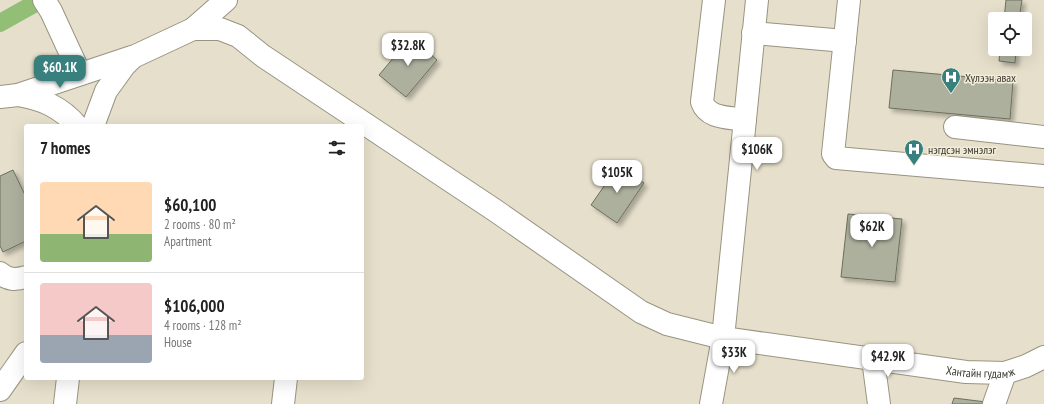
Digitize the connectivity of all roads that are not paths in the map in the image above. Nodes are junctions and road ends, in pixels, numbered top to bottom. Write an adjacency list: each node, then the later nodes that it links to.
1 (226, 0): 6 (street)
2 (714, 0): 12 (street)
3 (757, 0): 7 (street)
4 (849, 0): 8 (street)
5 (47, 5): 10 (street)
6 (193, 29): 9 (street); 20 (street, Хантайн гудамж)
7 (753, 33): 8 (street); 12 (street)
8 (845, 41): 17 (street)
9 (134, 57): 10 (street); 14 (street)
10 (80, 74): 11 (street)
11 (9, 96): 13 (street)
12 (745, 120): 20 (street)
13 (75, 124)
14 (94, 124)
15 (955, 127): 16 (street)
16 (1044, 137)
17 (1044, 176)
18 (0, 273): 19 (street)
19 (24, 278)
20 (723, 338): 23 (street, Хантайн гудамж); 30 (street)
21 (24, 357): 27 (street)
22 (1044, 357): 24 (street, Хантайн гудамж)
23 (873, 359): 24 (street, Хантайн гудамж); 31 (street)
24 (1005, 373): 32 (street)
25 (68, 380): 28 (street)
26 (286, 380): 29 (street)
27 (0, 390)
28 (65, 404)
29 (283, 404)
30 (711, 404)
31 (879, 404)
32 (994, 404)

